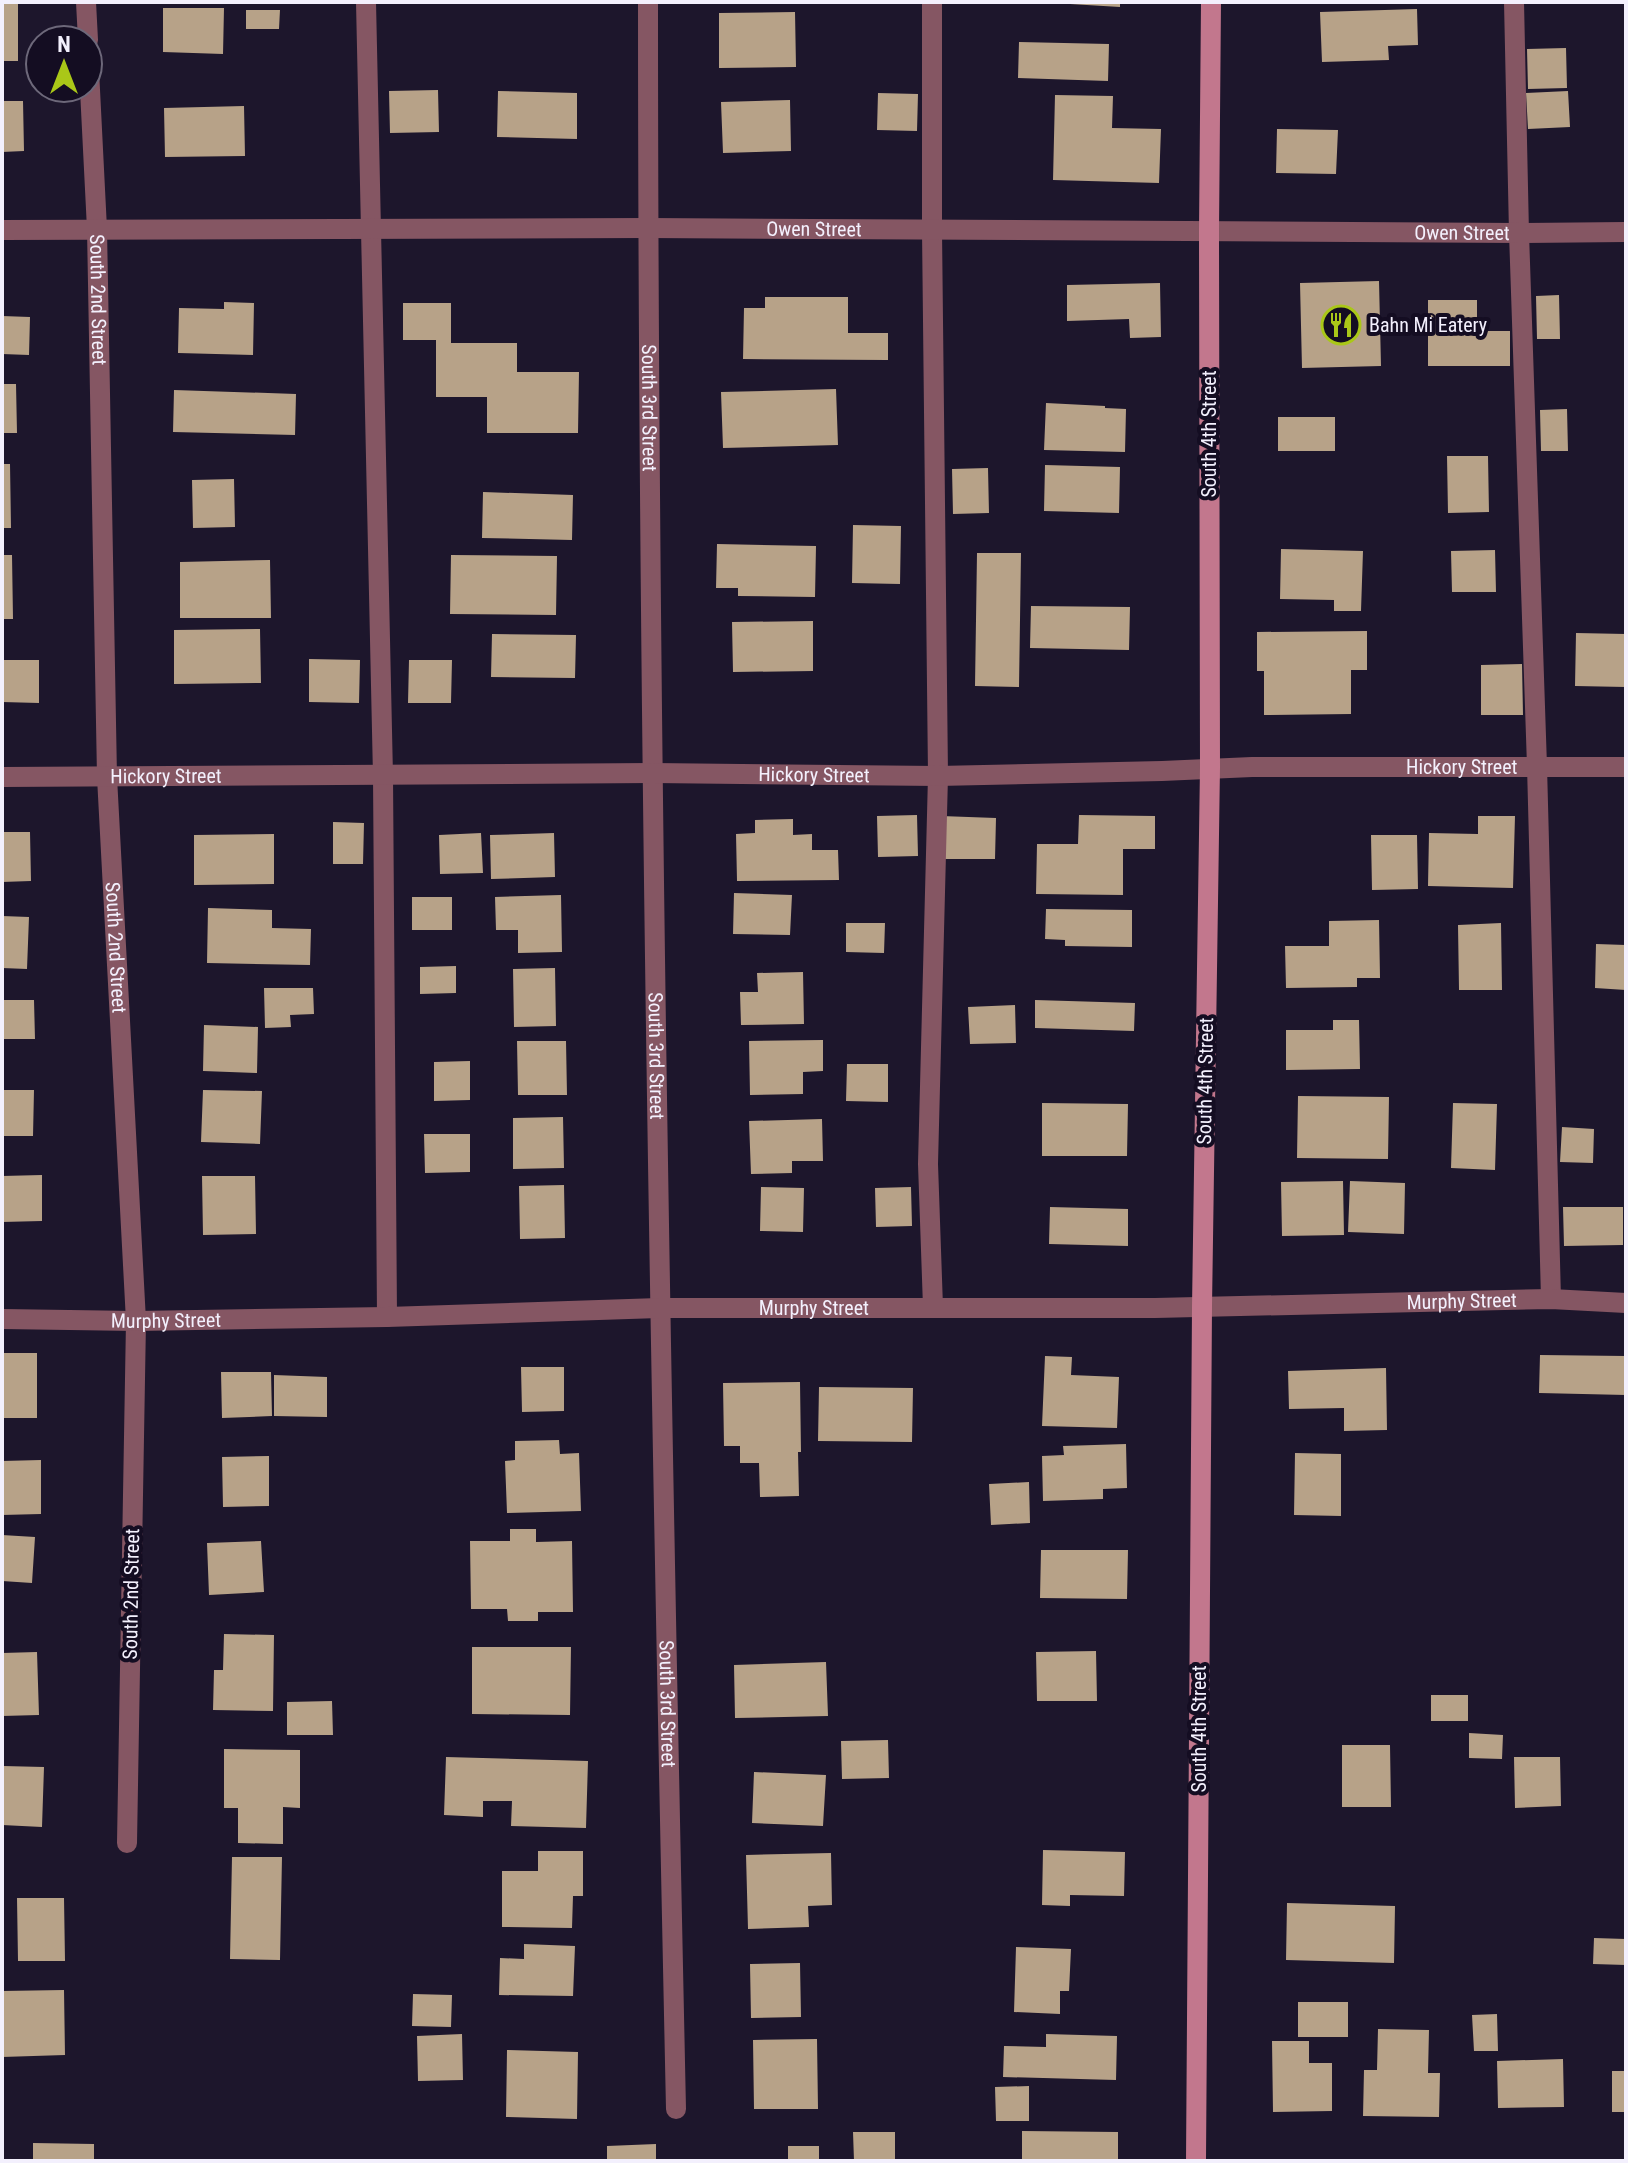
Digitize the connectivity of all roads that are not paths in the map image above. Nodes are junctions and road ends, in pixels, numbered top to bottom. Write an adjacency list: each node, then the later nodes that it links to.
1 (86, 2): 7 (street)
2 (366, 2): 9 (street)
3 (648, 2): 10 (street, South 3rd Street)
4 (932, 2): 13 (street)
5 (1211, 2): 14 (main road, South 4th Street)
6 (1514, 2): 16 (street)
7 (87, 24)
8 (91, 104): 11 (street, South 2nd Street)
9 (371, 228): 10 (street, Owen Street); 11 (street, Owen Street); 21 (street)
10 (648, 228): 13 (street, Owen Street); 20 (street, South 3rd Street)
11 (97, 229): 12 (street, Owen Street); 24 (street, South 2nd Street)
12 (2, 230)
13 (932, 230): 14 (street, Owen Street); 22 (street)
14 (1209, 231): 16 (street, Owen Street); 18 (main road, South 4th Street)
15 (1626, 232): 16 (street, Owen Street)
16 (1519, 233): 17 (street)
17 (1537, 766): 18 (street, Hickory Street); 19 (street, Hickory Street); 25 (street)
18 (1210, 767): 22 (street, Hickory Street); 28 (main road, South 4th Street)
19 (1626, 767)
20 (653, 773): 21 (street, Hickory Street); 22 (street, Hickory Street); 29 (street, South 3rd Street)
21 (383, 776): 24 (street, Hickory Street); 30 (street)
22 (938, 776): 27 (street)
23 (2, 777): 24 (street, Hickory Street)
24 (107, 777): 32 (street, South 2nd Street)
25 (1551, 1299): 26 (street, Murphy Street); 28 (street, Murphy Street)
26 (1626, 1303)
27 (933, 1307): 28 (street, Murphy Street); 29 (street, Murphy Street)
28 (1202, 1307): 35 (main road, South 4th Street)
29 (659, 1308): 30 (street, Murphy Street); 34 (street, South 3rd Street)
30 (387, 1317): 32 (street, Murphy Street)
31 (2, 1319): 32 (street, Murphy Street)
32 (136, 1321): 33 (street, South 2nd Street)
33 (127, 1843)
34 (676, 2109)
35 (1196, 2161)

